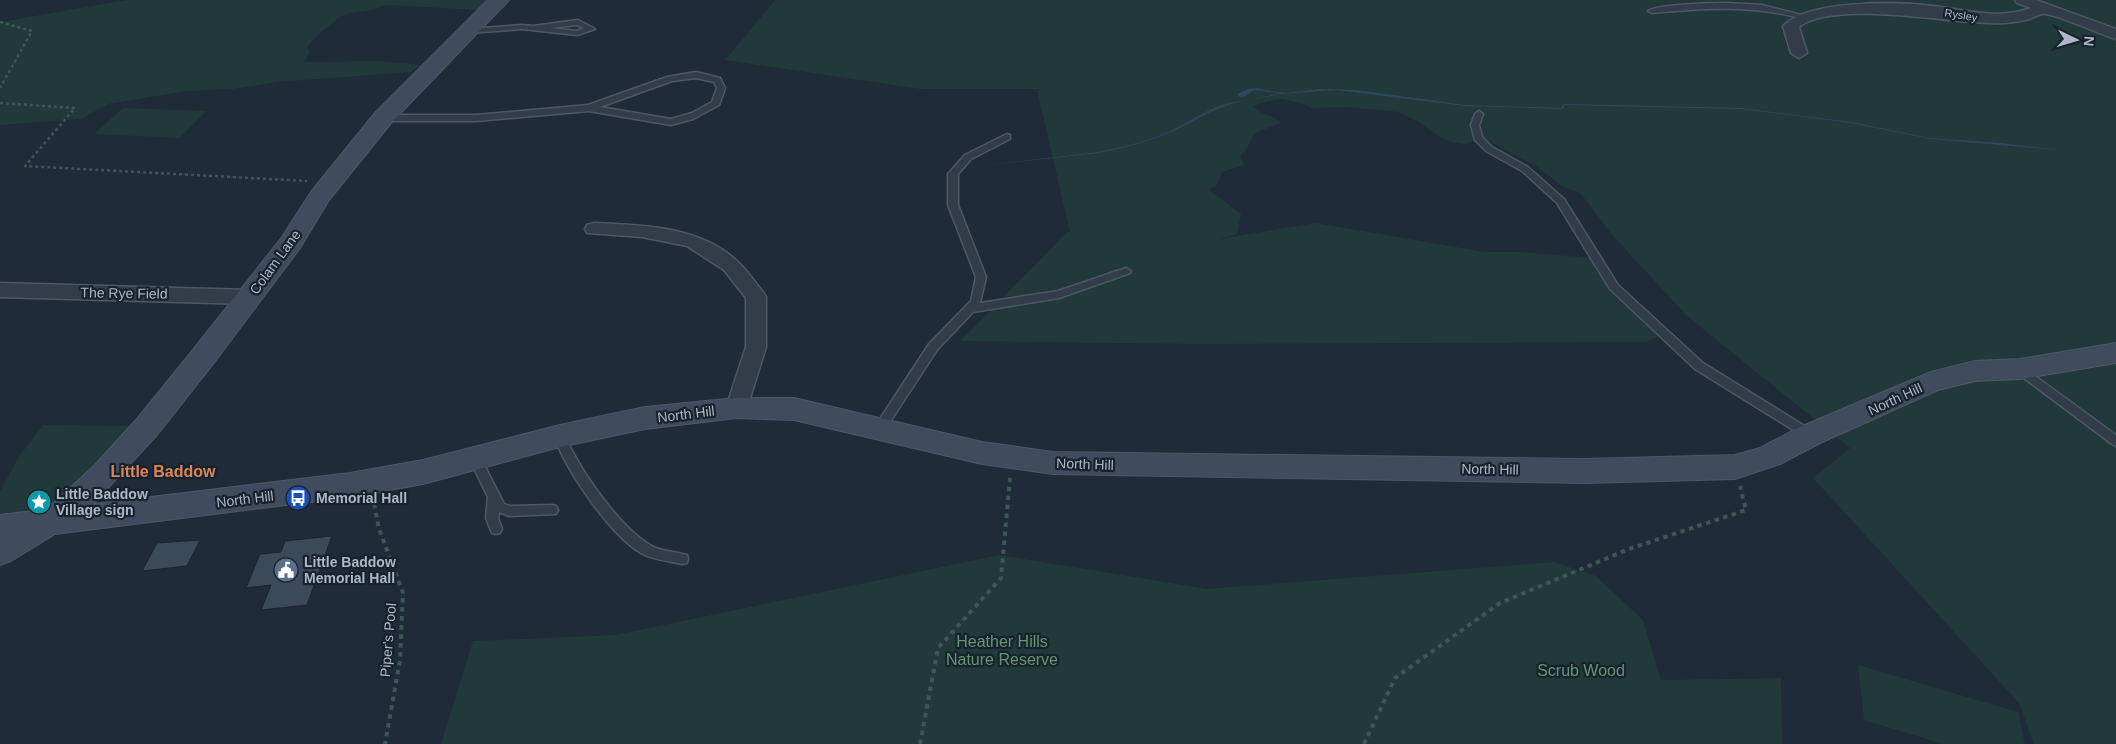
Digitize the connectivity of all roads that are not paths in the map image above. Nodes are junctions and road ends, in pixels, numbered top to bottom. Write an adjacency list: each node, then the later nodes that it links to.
1 (499, 0): 7 (street, Colam Lane)
2 (2022, 0): 3 (street)
3 (2043, 9): 5 (street, Rysley); 8 (street)
4 (1652, 11): 5 (lane)
5 (1801, 16): 9 (street)
6 (536, 27): 6 (lane); 7 (lane)
7 (468, 31): 12 (street, Colam Lane)
8 (2116, 34)
9 (1799, 53)
10 (589, 108): 10 (lane); 12 (lane)
11 (1479, 114): 23 (lane)
12 (383, 118): 17 (street, Colam Lane)
13 (1007, 137): 18 (lane)
14 (594, 229): 21 (street)
15 (1126, 271): 18 (lane)
16 (0, 290): 17 (street, The Rye Field)
17 (249, 296): 29 (street, Colam Lane)
18 (969, 310): 22 (lane)
19 (2116, 354): 20 (street, North Hill)
20 (2020, 369): 23 (street, North Hill); 25 (lane)
21 (737, 408): 22 (street, North Hill); 24 (street, North Hill)
22 (880, 428): 23 (street, North Hill)
23 (1810, 435)
24 (560, 436): 26 (street, North Hill); 33 (lane)
25 (2116, 441)
26 (475, 458): 27 (lane); 29 (street, North Hill)
27 (494, 498): 28 (lane); 31 (lane)
28 (552, 510)
29 (50, 522): 30 (street, North Hill); 32 (street)
30 (0, 528)
31 (496, 528)
32 (0, 552)
33 (682, 559)

